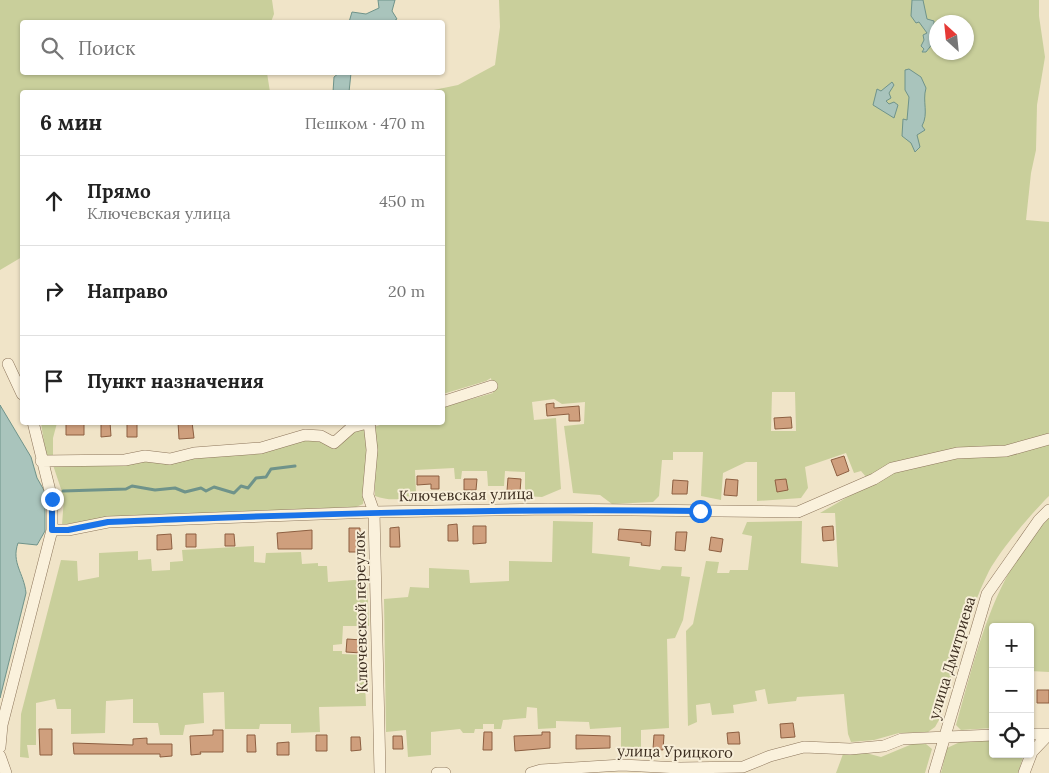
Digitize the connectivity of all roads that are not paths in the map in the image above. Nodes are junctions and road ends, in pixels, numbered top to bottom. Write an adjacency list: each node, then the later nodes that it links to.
1 (8, 364): 3 (street)
2 (492, 386): 4 (street)
3 (20, 390)
4 (445, 401)
5 (34, 425): 9 (street)
6 (361, 425): 9 (street)
7 (370, 425): 11 (street, Ключевской переулок)
8 (1049, 439): 11 (street, Ключевская улица)
9 (41, 461): 12 (street)
10 (1049, 510): 16 (street, улица Дмитриева)
11 (374, 512): 12 (street, Ключевская улица); 20 (street, Ключевской переулок)
12 (52, 530): 17 (street)
13 (989, 734): 16 (street, улица Урицкого)
14 (1034, 734): 15 (street)
15 (1049, 734): 25 (street)
16 (943, 735): 23 (street, улица Урицкого); 24 (street, улица Дмитриева)
17 (0, 747)
18 (0, 756): 19 (street)
19 (6, 773)
20 (380, 773)
21 (437, 773): 22 (street)
22 (445, 773)
23 (531, 773)
24 (934, 773)
25 (1024, 773)

